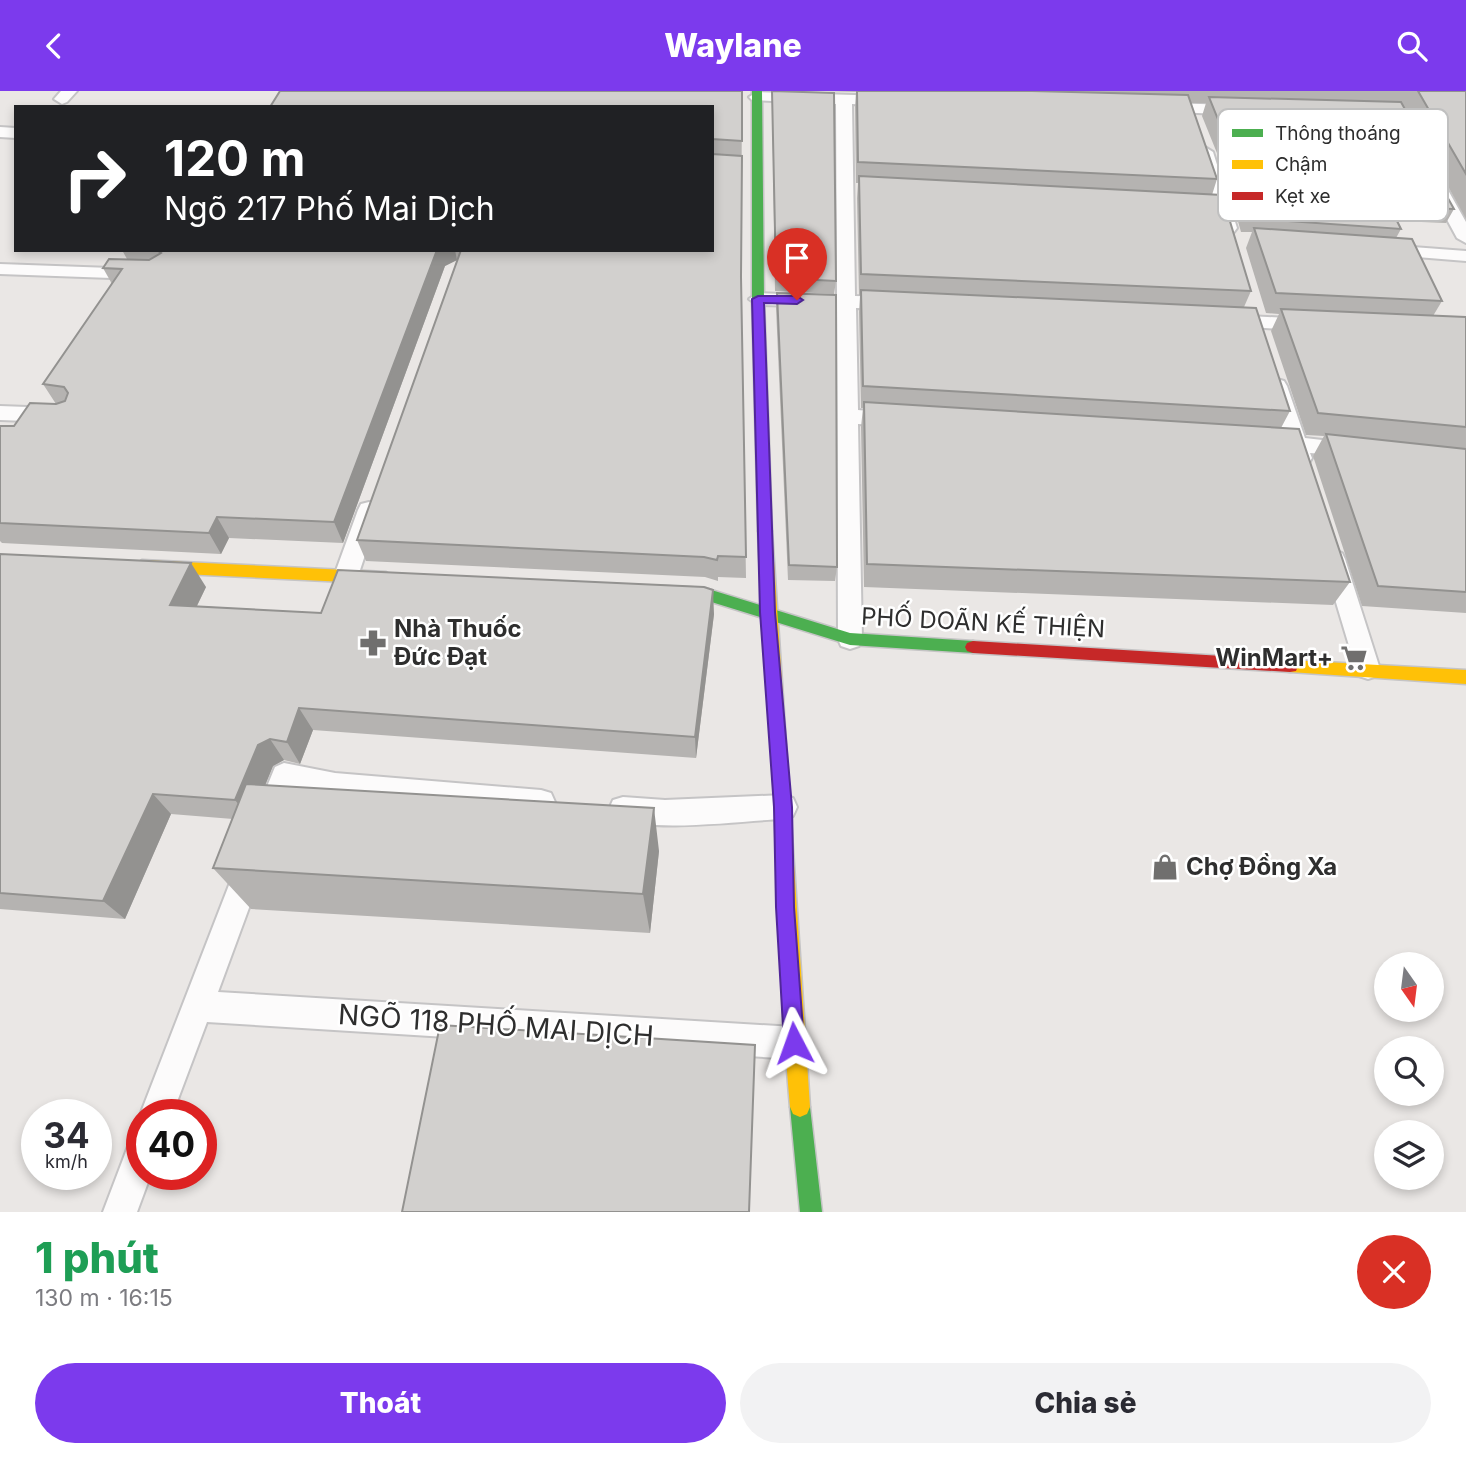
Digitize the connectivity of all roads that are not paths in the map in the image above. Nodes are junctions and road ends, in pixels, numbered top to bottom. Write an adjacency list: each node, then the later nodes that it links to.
1 (1163, 91): 6 (lane)
2 (757, 94): 3 (lane); 10 (street)
3 (844, 100): 4 (lane); 23 (lane)
4 (898, 101)
5 (1142, 108): 6 (lane)
6 (1179, 109): 7 (lane); 9 (lane)
7 (1218, 110)
8 (735, 169): 10 (lane)
9 (1218, 169)
10 (758, 171): 22 (street)
11 (1218, 183): 12 (lane)
12 (1218, 211)
13 (1448, 211): 15 (lane)
14 (1224, 221): 16 (lane)
15 (1466, 238)
16 (1237, 242)
17 (1369, 249): 18 (lane)
18 (1466, 256)
19 (0, 269): 20 (lane)
20 (160, 274)
21 (1248, 296): 26 (lane)
22 (758, 299): 23 (lane); 44 (street)
23 (847, 301): 24 (lane); 32 (lane)
24 (915, 305)
25 (1215, 320): 26 (lane)
26 (1255, 323): 27 (lane); 28 (lane)
27 (1321, 325)
28 (1264, 347)
29 (1272, 371): 35 (lane)
30 (0, 413): 31 (lane)
31 (70, 416)
32 (848, 416): 33 (lane); 45 (lane)
33 (916, 420)
34 (1255, 442): 35 (lane)
35 (1296, 444): 36 (lane); 37 (lane)
36 (1374, 452)
37 (1308, 478)
38 (378, 485): 41 (lane)
39 (1329, 545): 46 (lane)
40 (124, 565): 41 (street)
41 (345, 576): 42 (street)
42 (401, 579)
43 (649, 591): 44 (street, PHỐ DOÃN KẾ THIỆN)
44 (768, 612): 45 (street, PHỐ DOÃN KẾ THIỆN); 50 (street)
45 (850, 639): 46 (street, PHỐ DOÃN KẾ THIỆN)
46 (1368, 669): 47 (street, PHỐ DOÃN KẾ THIỆN)
47 (1466, 677)
48 (569, 804): 51 (lane)
49 (596, 806): 50 (lane)
50 (783, 807): 52 (street)
51 (197, 1006): 52 (lane, NGÕ 118 PHỐ MAI DỊCH); 53 (lane)
52 (794, 1043): 56 (street)
53 (162, 1099)
54 (128, 1190): 55 (lane)
55 (120, 1212)
56 (811, 1212)

